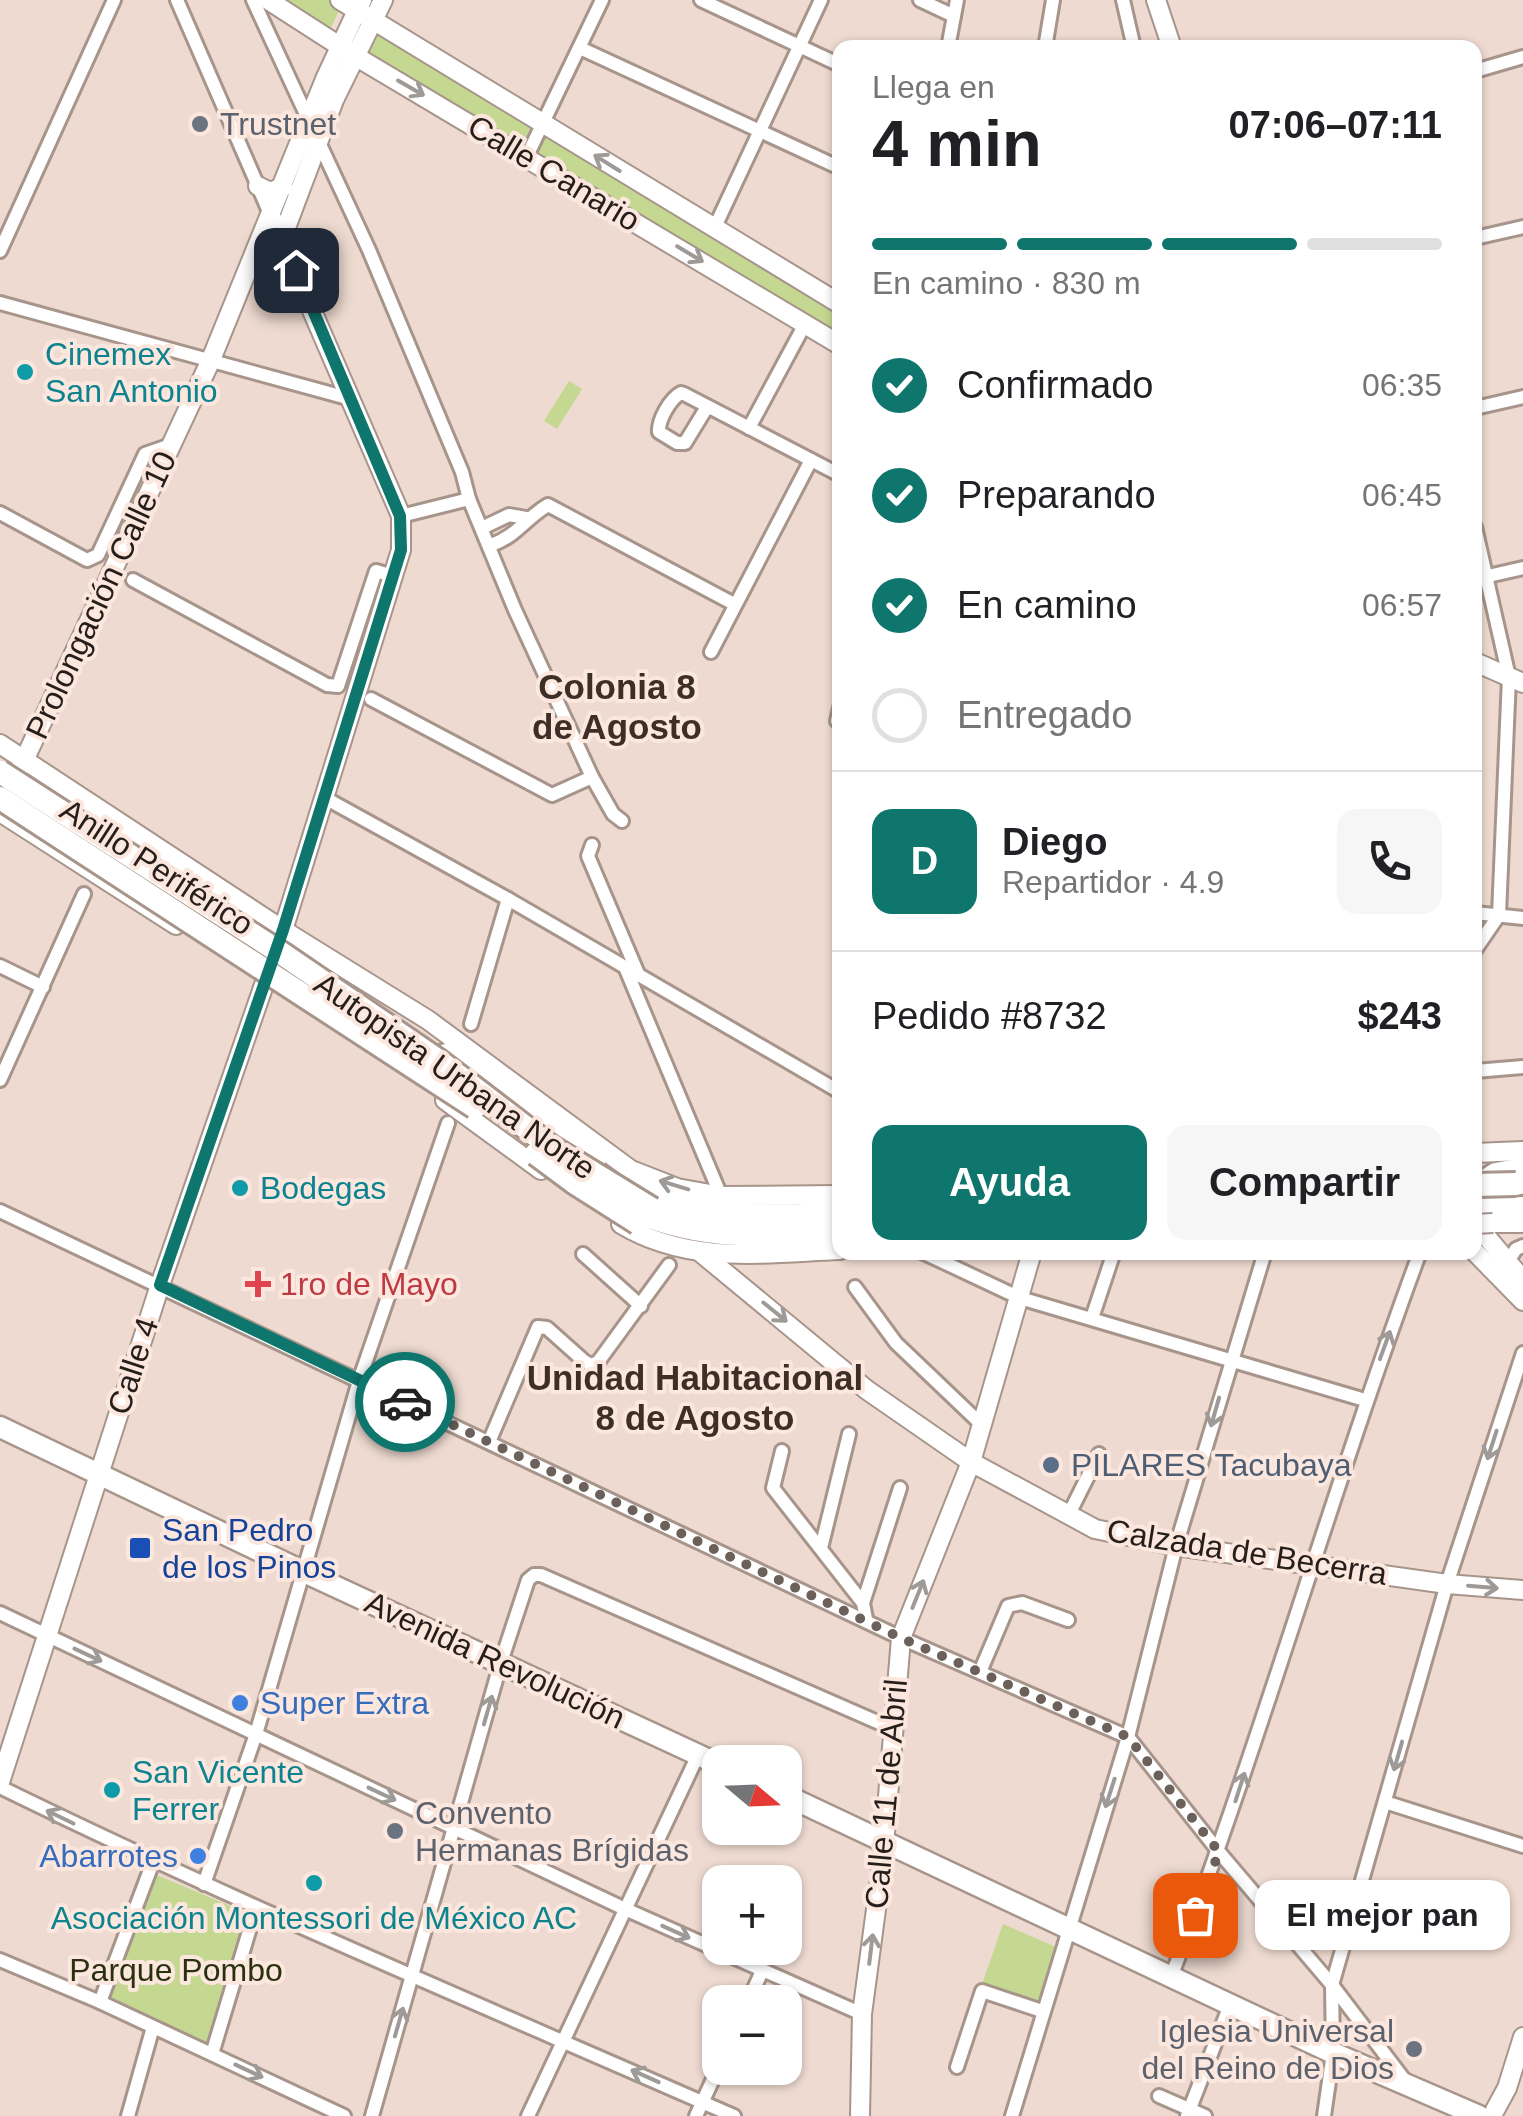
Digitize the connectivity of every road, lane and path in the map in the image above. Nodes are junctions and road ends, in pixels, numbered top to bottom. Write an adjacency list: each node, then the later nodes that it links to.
1 (114, 0): 40 (street)
2 (176, 0): 33 (street)
3 (254, 0): 27 (street)
4 (268, 0): 23 (street, Calle Canario)
5 (340, 0): 15 (street, Calle Canario)
6 (383, 0): 15 (street)
7 (602, 0): 22 (street)
8 (701, 0): 21 (street)
9 (821, 0): 21 (street)
10 (920, 0): 16 (street)
11 (956, 0): 16 (street)
12 (1053, 0): 18 (street)
13 (1123, 0): 19 (street)
14 (1156, 0): 20 (street)
15 (364, 10): 23 (street); 28 (street, Calle Canario)
16 (954, 16): 17 (street)
17 (950, 40)
18 (1046, 40)
19 (1132, 40)
20 (1169, 40)
21 (800, 46): 25 (street); 29 (street)
22 (580, 48): 28 (street); 29 (street)
23 (347, 51): 27 (street, Prolongación Calle 10); 30 (street); 31 (street, Calle Canario, one-way to 31)
24 (1523, 57): 26 (street)
25 (832, 60)
26 (1482, 69)
27 (308, 123): 30 (street); 34 (street, Prolongación Calle 10)
28 (544, 124): 31 (street); 37 (street, Calle Canario, one-way to 28)
29 (758, 132): 32 (street); 37 (street)
30 (318, 143): 39 (street); 54 (street)
31 (527, 156): 43 (street, Calle Canario, one-way to 43)
32 (832, 164)
33 (258, 186): 34 (street); 35 (street)
34 (284, 187): 35 (street, Prolongación Calle 10)
35 (271, 216): 39 (street); 45 (street, Prolongación Calle 10)
36 (1523, 226): 38 (street)
37 (714, 229): 41 (street, Calle Canario)
38 (1482, 236)
39 (282, 238): 47 (street)
40 (0, 251)
41 (832, 299)
42 (0, 303): 45 (street)
43 (805, 324): 44 (street, Calle Canario); 50 (street)
44 (832, 339)
45 (210, 362): 47 (street); 51 (street, Prolongación Calle 10)
46 (1523, 398): 49 (street)
47 (351, 400): 56 (street)
48 (707, 407): 50 (street)
49 (1482, 407)
50 (749, 428): 52 (street)
51 (171, 445): 55 (street); 72 (street, Prolongación Calle 10)
52 (811, 460): 53 (street); 65 (street)
53 (832, 470)
54 (469, 498): 56 (street); 58 (street)
55 (0, 514)
56 (400, 516): 61 (street, Calle 4)
57 (526, 518): 58 (street); 59 (street); 65 (street)
58 (482, 528): 59 (street)
59 (489, 546): 71 (street)
60 (1523, 568): 62 (street)
61 (393, 576): 63 (street); 73 (street, Calle 4)
62 (1482, 578)
63 (133, 580)
64 (1482, 584): 68 (street)
65 (734, 604): 66 (street)
66 (711, 652)
67 (1482, 665): 68 (street)
68 (1516, 680): 79 (street)
69 (371, 699): 71 (street)
70 (0, 744): 72 (street)
71 (592, 777): 74 (street)
72 (7, 786): 82 (highway, Anillo Periférico); 82 (street); 110 (highway, Autopista Urbana Norte, bridge); 113 (highway, Autopista Urbana Norte, bridge)
73 (326, 798): 77 (street); 82 (street, Calle 4)
74 (622, 822)
75 (592, 846): 85 (street)
76 (84, 894): 86 (street)
77 (508, 899): 84 (street); 87 (street)
78 (1482, 914): 79 (street)
79 (1499, 915): 80 (street); 81 (street)
80 (1523, 918)
81 (1482, 940)
82 (274, 954): 92 (street); 94 (highway, Anillo Periférico); 112 (highway, Anillo Periférico); 116 (street); 127 (street, Calle 4)
83 (0, 966): 86 (street)
84 (625, 968): 85 (street); 99 (street)
85 (640, 976): 91 (street)
86 (43, 987): 90 (street)
87 (471, 1024)
88 (1523, 1067): 89 (street)
89 (1482, 1070)
90 (0, 1080)
91 (832, 1087)
92 (548, 1107): 94 (highway); 99 (street, one-way to 92)
93 (448, 1123): 135 (street)
94 (576, 1150): 107 (highway, Anillo Periférico)
95 (1523, 1150): 96 (street)
96 (1482, 1153)
97 (1523, 1168): 101 (highway)
98 (1523, 1185): 102 (highway, bridge)
99 (721, 1196): 100 (street)
100 (832, 1196)
101 (1482, 1202)
102 (1482, 1206)
103 (1482, 1208): 105 (highway)
104 (1482, 1209): 109 (street)
105 (1523, 1211)
106 (4, 1213): 111 (street); 127 (street)
107 (832, 1214)
108 (1482, 1214): 124 (street)
109 (1523, 1223)
110 (832, 1224)
111 (0, 1232)
112 (832, 1237)
113 (832, 1238)
114 (1523, 1246): 124 (street)
115 (832, 1250): 116 (street)
116 (699, 1252): 143 (street, Calzada de Becerra, one-way to 143)
117 (583, 1254): 131 (street)
118 (1482, 1259): 130 (street)
119 (939, 1260): 129 (street)
120 (1030, 1260): 129 (street, Calle 11 de Abril)
121 (1111, 1260): 132 (street)
122 (1262, 1260): 134 (street)
123 (1417, 1260): 136 (street, one-way to 123)
124 (1507, 1262): 126 (street)
125 (669, 1264): 131 (street)
126 (1523, 1280)
127 (160, 1285): 135 (street); 144 (street, Calle 4)
128 (855, 1287): 137 (street)
129 (1020, 1298): 132 (street); 137 (street, Calle 11 de Abril)
130 (1523, 1301)
131 (641, 1306): 140 (street)
132 (1092, 1318): 134 (street)
133 (1523, 1353): 151 (street, one-way to 151)
134 (1230, 1360): 136 (street); 147 (street, one-way to 147)
135 (359, 1381): 140 (street); 150 (street)
136 (1365, 1400): 149 (street)
137 (982, 1425): 143 (street, Calle 11 de Abril)
138 (0, 1426): 144 (main road, Avenida Revolución)
139 (849, 1434): 148 (street)
140 (489, 1442): 155 (street)
141 (782, 1451): 148 (street)
142 (1099, 1454): 146 (street)
143 (970, 1462): 146 (street, Calzada de Becerra); 158 (street, Calle 11 de Abril, one-way to 143)
144 (98, 1473): 150 (main road, Avenida Revolución); 157 (street, Calle 4)
145 (900, 1488): 153 (street)
146 (1068, 1516): 147 (street, Calzada de Becerra)
147 (1176, 1546): 149 (street, Calzada de Becerra); 163 (street)
148 (820, 1548): 153 (street)
149 (1311, 1563): 151 (street, Calzada de Becerra); 172 (street, one-way to 149)
150 (304, 1572): 159 (main road, Avenida Revolución); 162 (street)
151 (1447, 1584): 152 (street, Calzada de Becerra, one-way to 152); 167 (street, one-way to 167)
152 (1523, 1590)
153 (863, 1603): 155 (street)
154 (0, 1613): 157 (street)
155 (866, 1619): 158 (street)
156 (1068, 1620): 160 (street)
157 (48, 1636): 162 (street, one-way to 162); 166 (street, Calle 4)
158 (901, 1638): 160 (street); 161 (street, Calle 11 de Abril)
159 (501, 1662): 161 (street); 164 (main road, Avenida Revolución); 169 (street, one-way to 159)
160 (980, 1672): 163 (street)
161 (891, 1728): 170 (street, Calle 11 de Abril)
162 (256, 1734): 169 (street, one-way to 169); 174 (street)
163 (1128, 1737): 172 (street); 177 (street, one-way to 177)
164 (698, 1754): 165 (main road, Avenida Revolución); 176 (street)
165 (702, 1756)
166 (0, 1785): 173 (street, one-way to 166)
167 (1386, 1802): 171 (street); 183 (street)
168 (802, 1803): 170 (main road)
169 (454, 1828): 176 (street); 180 (street)
170 (882, 1841): 177 (main road); 187 (street, Calle 11 de Abril, one-way to 170)
171 (1523, 1846)
172 (1219, 1852): 181 (street); 183 (street)
173 (153, 1862): 174 (street); 184 (street)
174 (204, 1884): 175 (street)
175 (256, 1908): 180 (street); 192 (street)
176 (625, 1909): 179 (street, one-way to 179); 190 (street)
177 (1067, 1928): 181 (main road); 186 (street)
178 (0, 1960): 184 (street)
179 (762, 1971): 182 (street); 187 (street)
180 (411, 1978): 190 (street); 203 (street, one-way to 180)
181 (1172, 1978): 185 (main road)
182 (756, 1985)
183 (1332, 1985): 191 (street); 196 (street)
184 (100, 2002): 188 (street)
185 (1230, 2005): 191 (main road); 199 (street)
186 (1042, 2011): 193 (street); 208 (street)
187 (862, 2014): 207 (street, Calle 11 de Abril)
188 (153, 2027): 192 (street); 201 (street)
189 (1523, 2037): 200 (street)
190 (564, 2040): 198 (street, one-way to 190); 204 (street)
191 (1332, 2053): 196 (main road); 210 (street)
192 (212, 2054): 202 (street, one-way to 202)
193 (957, 2067)
194 (1523, 2071): 200 (street)
195 (710, 2085): 198 (street)
196 (1409, 2086): 200 (main road)
197 (1159, 2096): 199 (street)
198 (702, 2102): 205 (street); 206 (street)
199 (1188, 2113): 209 (street)
200 (1486, 2114)
201 (128, 2116)
202 (344, 2116)
203 (372, 2116)
204 (528, 2116)
205 (696, 2116)
206 (734, 2116)
207 (860, 2116)
208 (1012, 2116)
209 (1205, 2116)
210 (1324, 2116)

